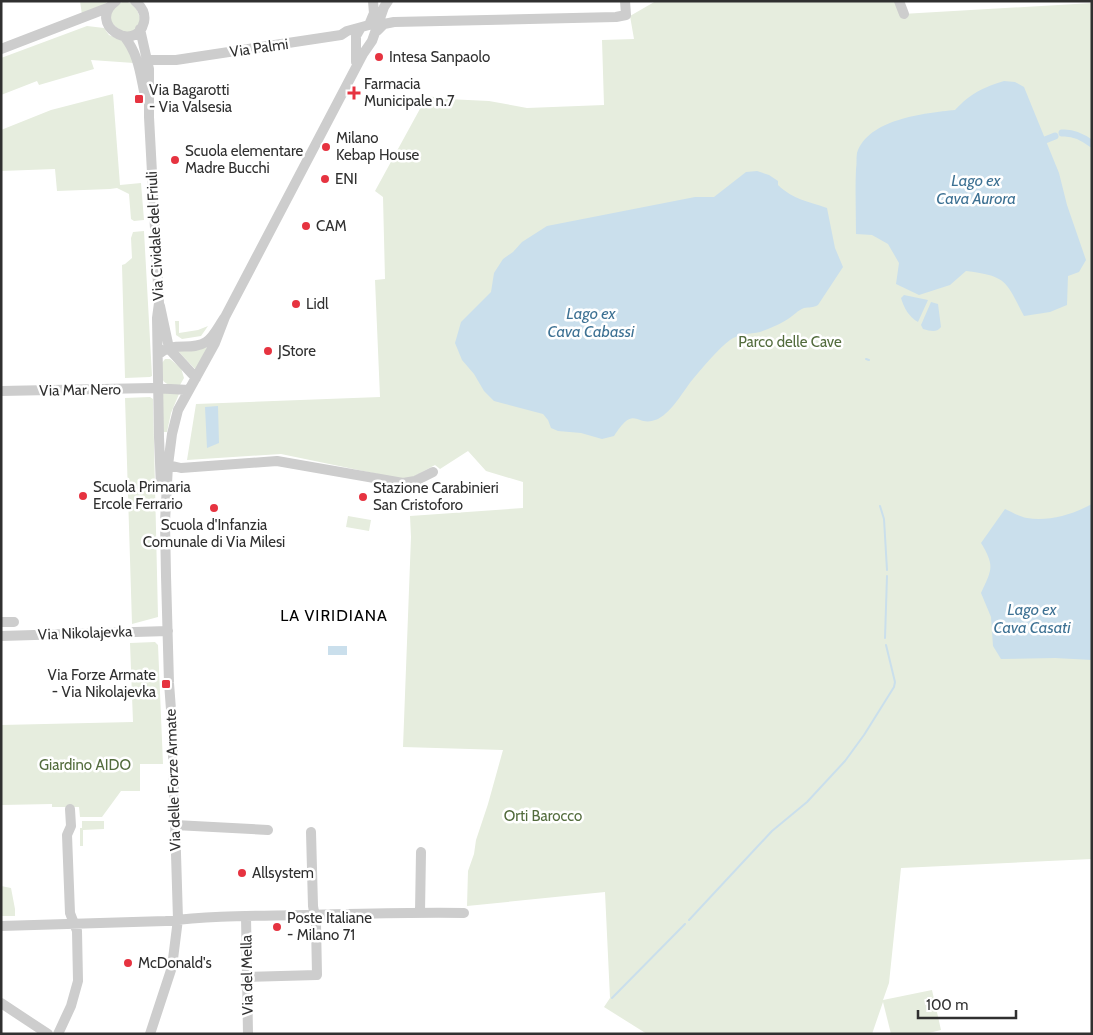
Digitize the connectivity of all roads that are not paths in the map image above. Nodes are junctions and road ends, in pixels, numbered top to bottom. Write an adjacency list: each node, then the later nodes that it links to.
1 (374, 1): 2 (street, Via delle Forze Armate); 12 (street, Via delle Forze Armate)
2 (388, 1): 8 (street, Via delle Forze Armate)
3 (625, 1): 8 (street)
4 (899, 1): 7 (street)
5 (136, 2): 11 (street, Via Cividale del Friuli)
6 (113, 4): 9 (street); 10 (street)
7 (904, 14)
8 (385, 18): 14 (street)
9 (80, 19): 10 (street); 15 (street)
10 (107, 20): 13 (street, Via Cividale del Friuli)
11 (140, 28): 13 (street); 16 (street, Via Cividale del Friuli)
12 (359, 34): 14 (street); 14 (street); 16 (street, Via Palmi); 17 (street, Via delle Forze Armate)
13 (124, 36): 16 (street, Via Cividale del Friuli)
14 (372, 38): 17 (street, Via delle Forze Armate)
15 (1, 49)
16 (146, 66): 18 (street, Via Cividale del Friuli)
17 (355, 68): 19 (street, Via delle Forze Armate)
18 (159, 303): 20 (street); 21 (street, Via Cividale del Friuli)
19 (225, 317): 20 (street, Via delle Forze Armate); 22 (street, Via delle Forze Armate)
20 (169, 348): 21 (street); 22 (street)
21 (158, 356): 23 (street, Via delle Forze Armate)
22 (196, 378): 24 (street, Via delle Forze Armate)
23 (158, 388): 24 (street); 25 (street, Via Mar Nero); 26 (street, Via delle Forze Armate)
24 (188, 390): 27 (street, Via delle Forze Armate)
25 (1, 392)
26 (159, 437): 28 (street); 31 (street, Via delle Forze Armate)
27 (170, 452): 28 (street, Via delle Forze Armate); 29 (street)
28 (168, 465): 29 (street); 31 (street, Via delle Forze Armate)
29 (189, 468): 30 (street)
30 (433, 472)
31 (165, 522): 34 (street, Via delle Forze Armate)
32 (1, 622): 33 (street)
33 (14, 622)
34 (168, 631): 35 (street, Via Nikolajevka); 37 (street, Via delle Forze Armate)
35 (1, 636)
36 (70, 810): 46 (street)
37 (175, 825): 38 (street); 45 (street, Via delle Forze Armate)
38 (268, 830)
39 (311, 832): 43 (street)
40 (421, 852): 41 (street)
41 (420, 912): 42 (street); 43 (street)
42 (464, 913)
43 (315, 915): 44 (street); 48 (street)
44 (246, 916): 45 (street); 48 (street, Via del Mella)
45 (178, 919): 46 (street); 52 (street, Via delle Forze Armate)
46 (75, 923): 47 (street); 51 (street)
47 (1, 926)
48 (247, 977): 53 (street, Via del Mella)
49 (1, 1002): 50 (street)
50 (48, 1034)
51 (58, 1034)
52 (150, 1034)
53 (248, 1034)

